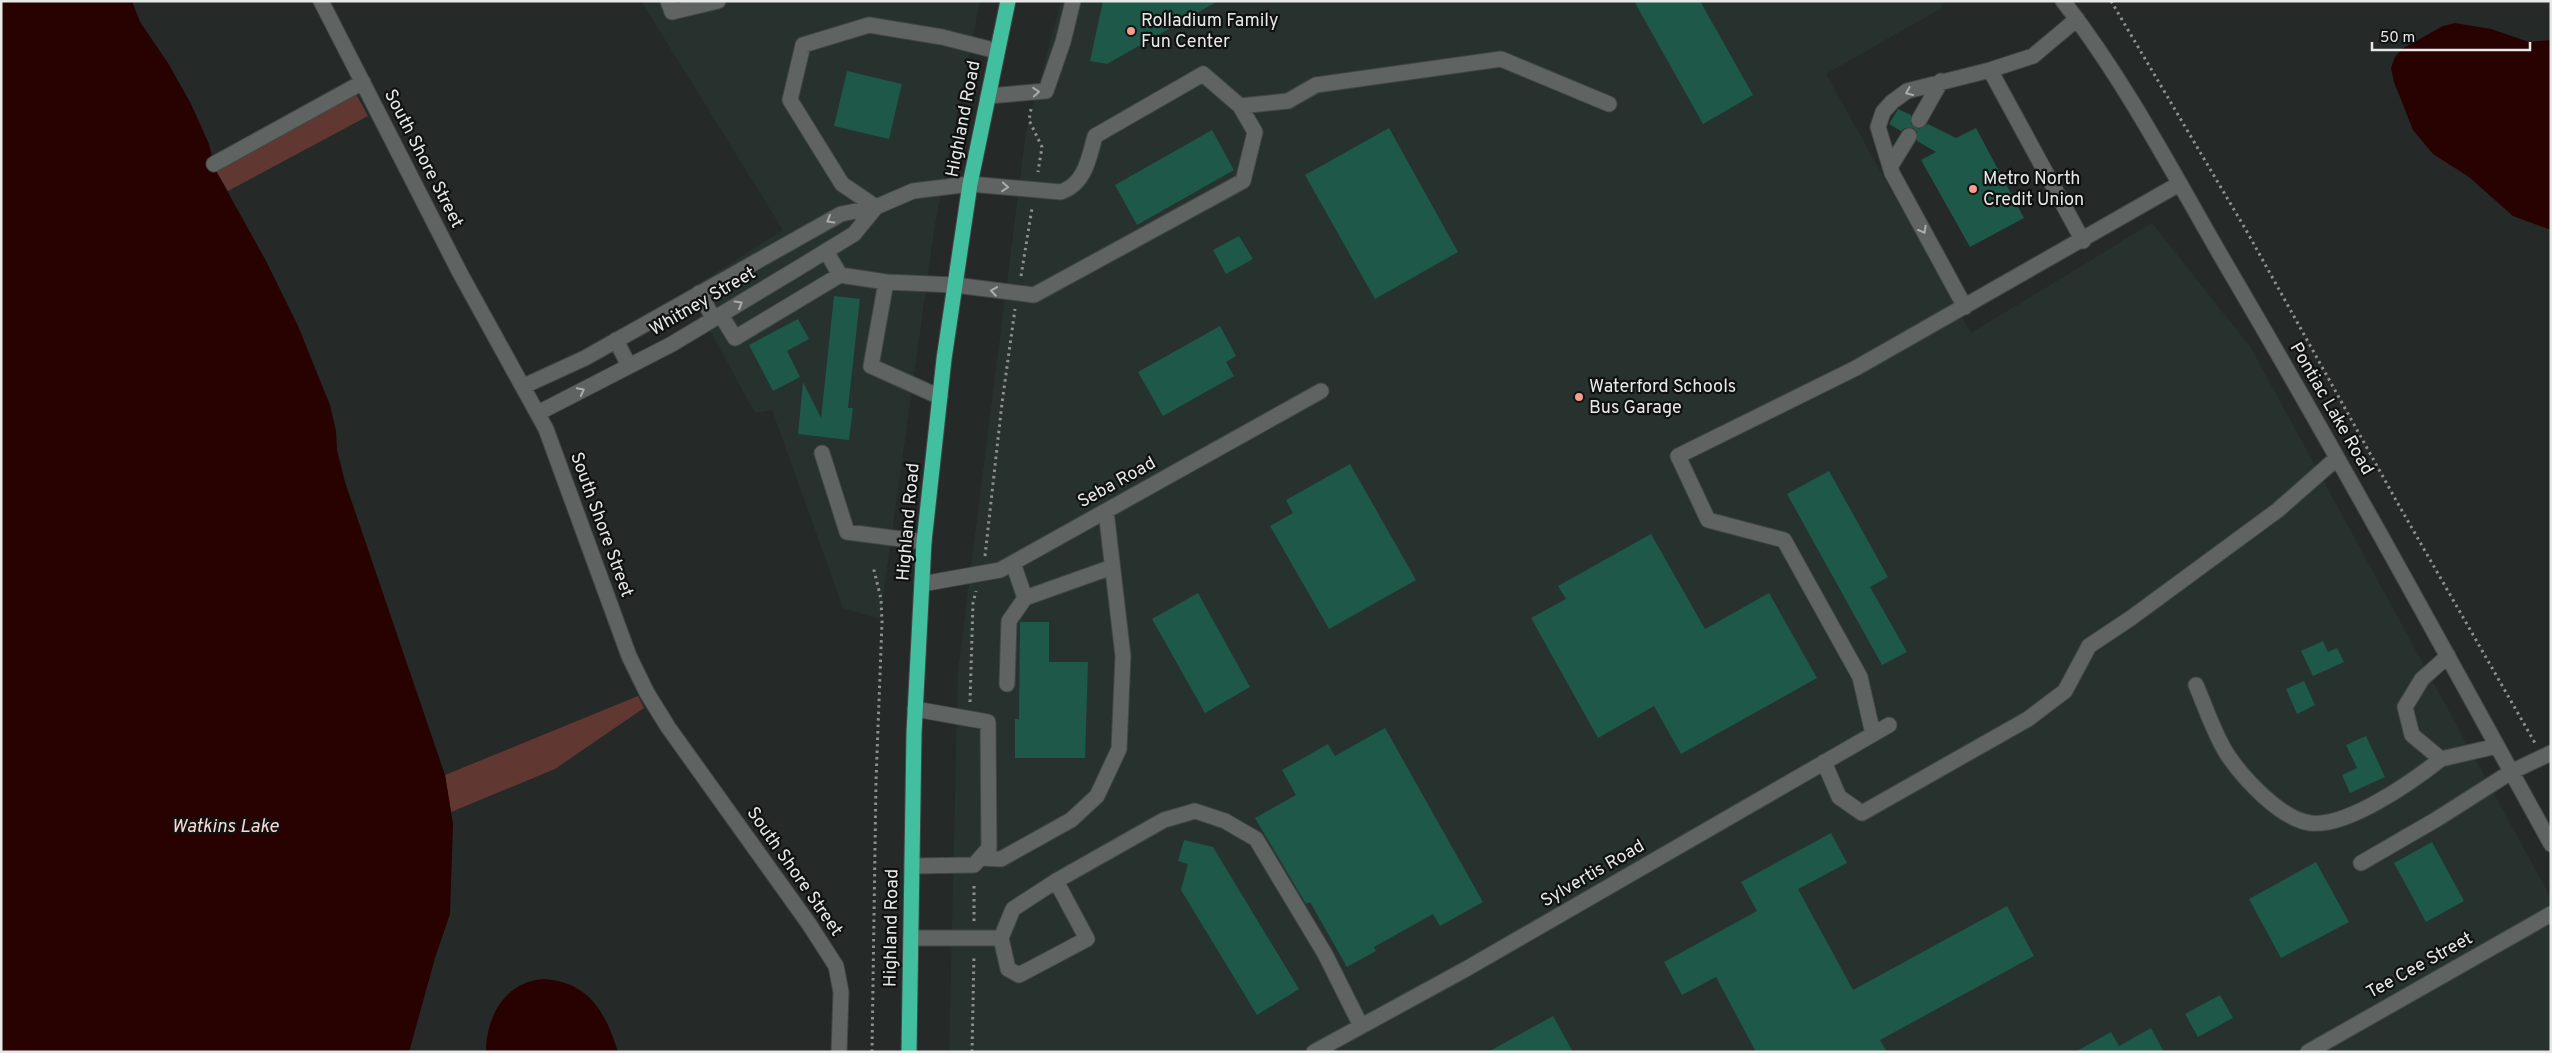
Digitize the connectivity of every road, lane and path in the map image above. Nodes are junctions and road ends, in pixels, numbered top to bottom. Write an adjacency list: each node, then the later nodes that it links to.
1 (321, 1): 12 (street, South Shore Street)
2 (718, 1): 7 (street)
3 (1008, 1): 9 (highway, Highland Road)
4 (1073, 1): 13 (street, one-way to 4)
5 (2063, 1): 8 (street, Pontiac Lake Road)
6 (2111, 1): 58 (path)
7 (670, 7)
8 (2077, 19): 10 (street); 22 (street, Pontiac Lake Road)
9 (997, 51): 14 (highway, Highland Road); 24 (street)
10 (1990, 70): 11 (street); 25 (street)
11 (1941, 81): 17 (street); 20 (street, one-way to 20)
12 (363, 82): 19 (street); 36 (street, South Shore Street)
13 (1035, 92): 14 (street); 23 (path)
14 (988, 96): 21 (highway, Highland Road)
15 (1610, 104): 16 (street)
16 (1240, 106): 23 (street, Whitney Street); 31 (street)
17 (1919, 120)
18 (1909, 136): 20 (street)
19 (214, 164)
20 (1890, 168): 32 (street, one-way to 32)
21 (970, 184): 23 (street, Whitney Street, one-way to 23); 24 (street, Whitney Street); 29 (highway, Highland Road)
22 (2179, 184): 25 (street); 41 (street, Pontiac Lake Road)
23 (1038, 190): 31 (path)
24 (876, 208): 26 (street, Whitney Street); 30 (street, Whitney Street, one-way to 30)
25 (2083, 240): 32 (street)
26 (826, 251): 27 (street); 33 (street, Whitney Street, one-way to 26)
27 (840, 275): 28 (street); 33 (street)
28 (886, 282): 29 (street); 38 (street)
29 (955, 285): 31 (street, one-way to 29); 38 (highway, Highland Road)
30 (699, 293): 33 (street); 34 (street, Whitney Street)
31 (1018, 294): 47 (path)
32 (1965, 307): 56 (street)
33 (717, 317): 35 (street, Whitney Street)
34 (616, 340): 35 (street); 36 (street, Whitney Street)
35 (629, 366): 39 (street, Whitney Street, one-way to 35)
36 (524, 386): 39 (street, South Shore Street)
37 (1321, 391): 42 (street, Seba Road)
38 (940, 397): 43 (highway, Highland Road)
39 (538, 413): 72 (street, South Shore Street)
40 (822, 453): 43 (street)
41 (2337, 458): 50 (street, Pontiac Lake Road); 60 (street)
42 (1106, 511): 44 (street, Seba Road); 46 (street)
43 (924, 542): 48 (highway, Highland Road)
44 (1013, 563): 47 (street, Seba Road); 49 (street)
45 (873, 566): 73 (path)
46 (1112, 567): 49 (street); 63 (street)
47 (981, 573): 48 (street, Seba Road); 54 (path)
48 (922, 584): 53 (highway, Highland Road)
49 (1025, 598): 51 (street)
50 (2448, 656): 57 (street, Pontiac Lake Road); 59 (street)
51 (1007, 684)
52 (2196, 685): 59 (street)
53 (915, 709): 54 (street); 65 (highway, Highland Road)
54 (972, 719): 63 (street)
55 (1889, 725): 56 (street, Sylvertis Road)
56 (1873, 734): 60 (street, Sylvertis Road)
57 (2498, 746): 59 (street); 61 (street, Pontiac Lake Road)
58 (2547, 755): 61 (street)
59 (2441, 759)
60 (1824, 762): 71 (street, Sylvertis Road)
61 (2511, 772): 62 (street, Pontiac Lake Road); 64 (street)
62 (2551, 844)
63 (977, 861): 65 (street); 69 (path)
64 (2362, 863)
65 (912, 866): 68 (highway, Highland Road)
66 (1056, 881): 70 (street); 70 (street); 71 (street)
67 (2551, 914): 77 (street, Tee Cee Street)
68 (910, 938): 69 (street); 74 (highway, Highland Road)
69 (974, 938): 70 (street); 75 (path)
70 (1000, 938)
71 (1361, 1026): 76 (street, Sylvertis Road)
72 (839, 1052)
73 (872, 1052)
74 (910, 1052)
75 (972, 1052)
76 (1314, 1052)
77 (2308, 1052)

